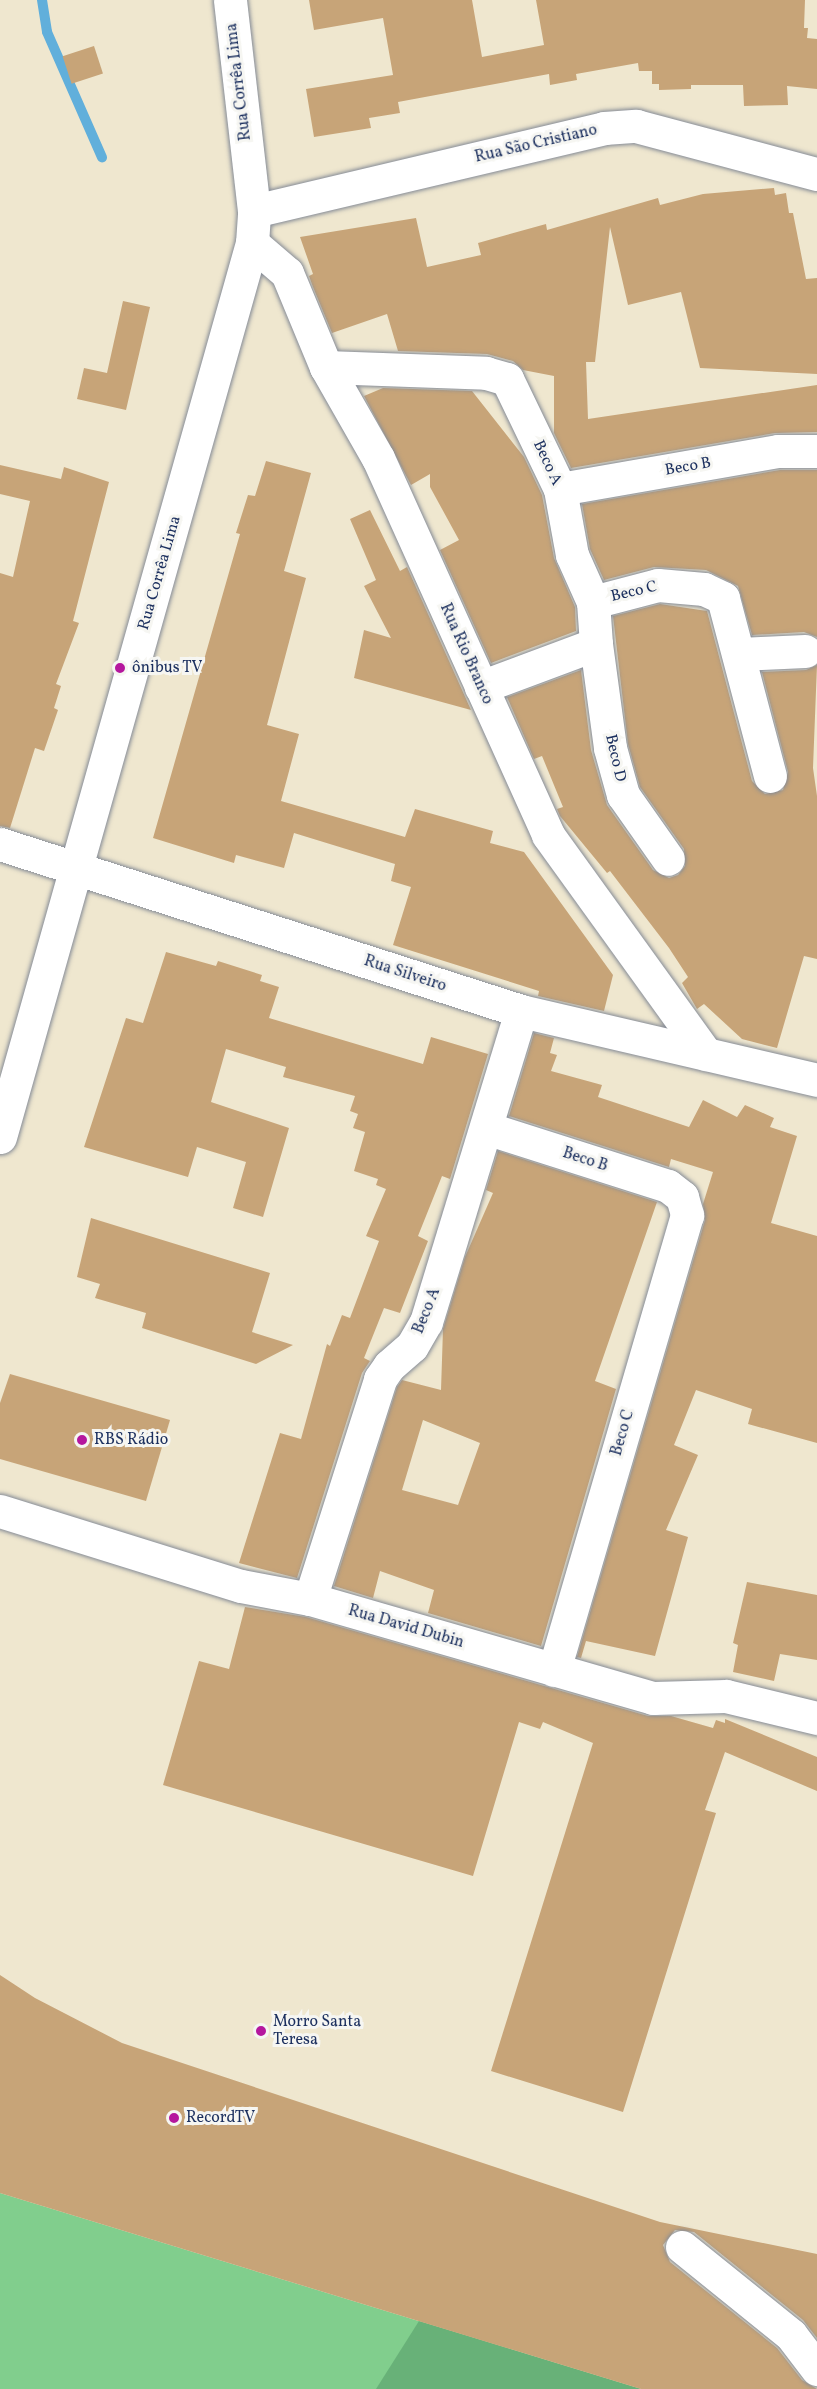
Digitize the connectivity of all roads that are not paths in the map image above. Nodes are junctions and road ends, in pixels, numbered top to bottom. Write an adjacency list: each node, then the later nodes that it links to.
1 (230, 0): 3 (street, Rua Corrêa Lima)
2 (817, 174): 3 (street, Rua São Cristiano)
3 (254, 211): 4 (street, Rua Corrêa Lima)
4 (252, 243): 5 (street, Rua Rio Branco); 16 (street, Rua Corrêa Lima)
5 (326, 367): 7 (street, Beco A); 12 (street, Rua Rio Branco)
6 (817, 451): 7 (street, Beco B)
7 (560, 489): 8 (street, Beco A)
8 (593, 602): 9 (street, Beco A); 11 (street, Beco C)
9 (596, 644): 12 (street); 15 (street, Beco D)
10 (805, 651): 11 (street)
11 (739, 654): 13 (street, Beco C)
12 (481, 687): 18 (street, Rua Rio Branco)
13 (770, 776)
14 (0, 844): 16 (street, Rua Silveiro)
15 (668, 860)
16 (78, 870): 17 (street, Rua Silveiro); 21 (street, Rua Corrêa Lima)
17 (521, 1011): 18 (street, Rua Silveiro); 20 (street, Beco A)
18 (706, 1054): 19 (street, Rua Silveiro)
19 (817, 1080)
20 (486, 1128): 22 (street, Beco B); 24 (street, Beco A)
21 (0, 1137)
22 (682, 1197): 25 (street, Beco C)
23 (0, 1511): 24 (street, Rua David Dubin)
24 (310, 1599): 25 (street, Rua David Dubin)
25 (554, 1670): 26 (street, Rua David Dubin)
26 (817, 1718)
27 (682, 2247): 28 (street)
28 (817, 2369)

